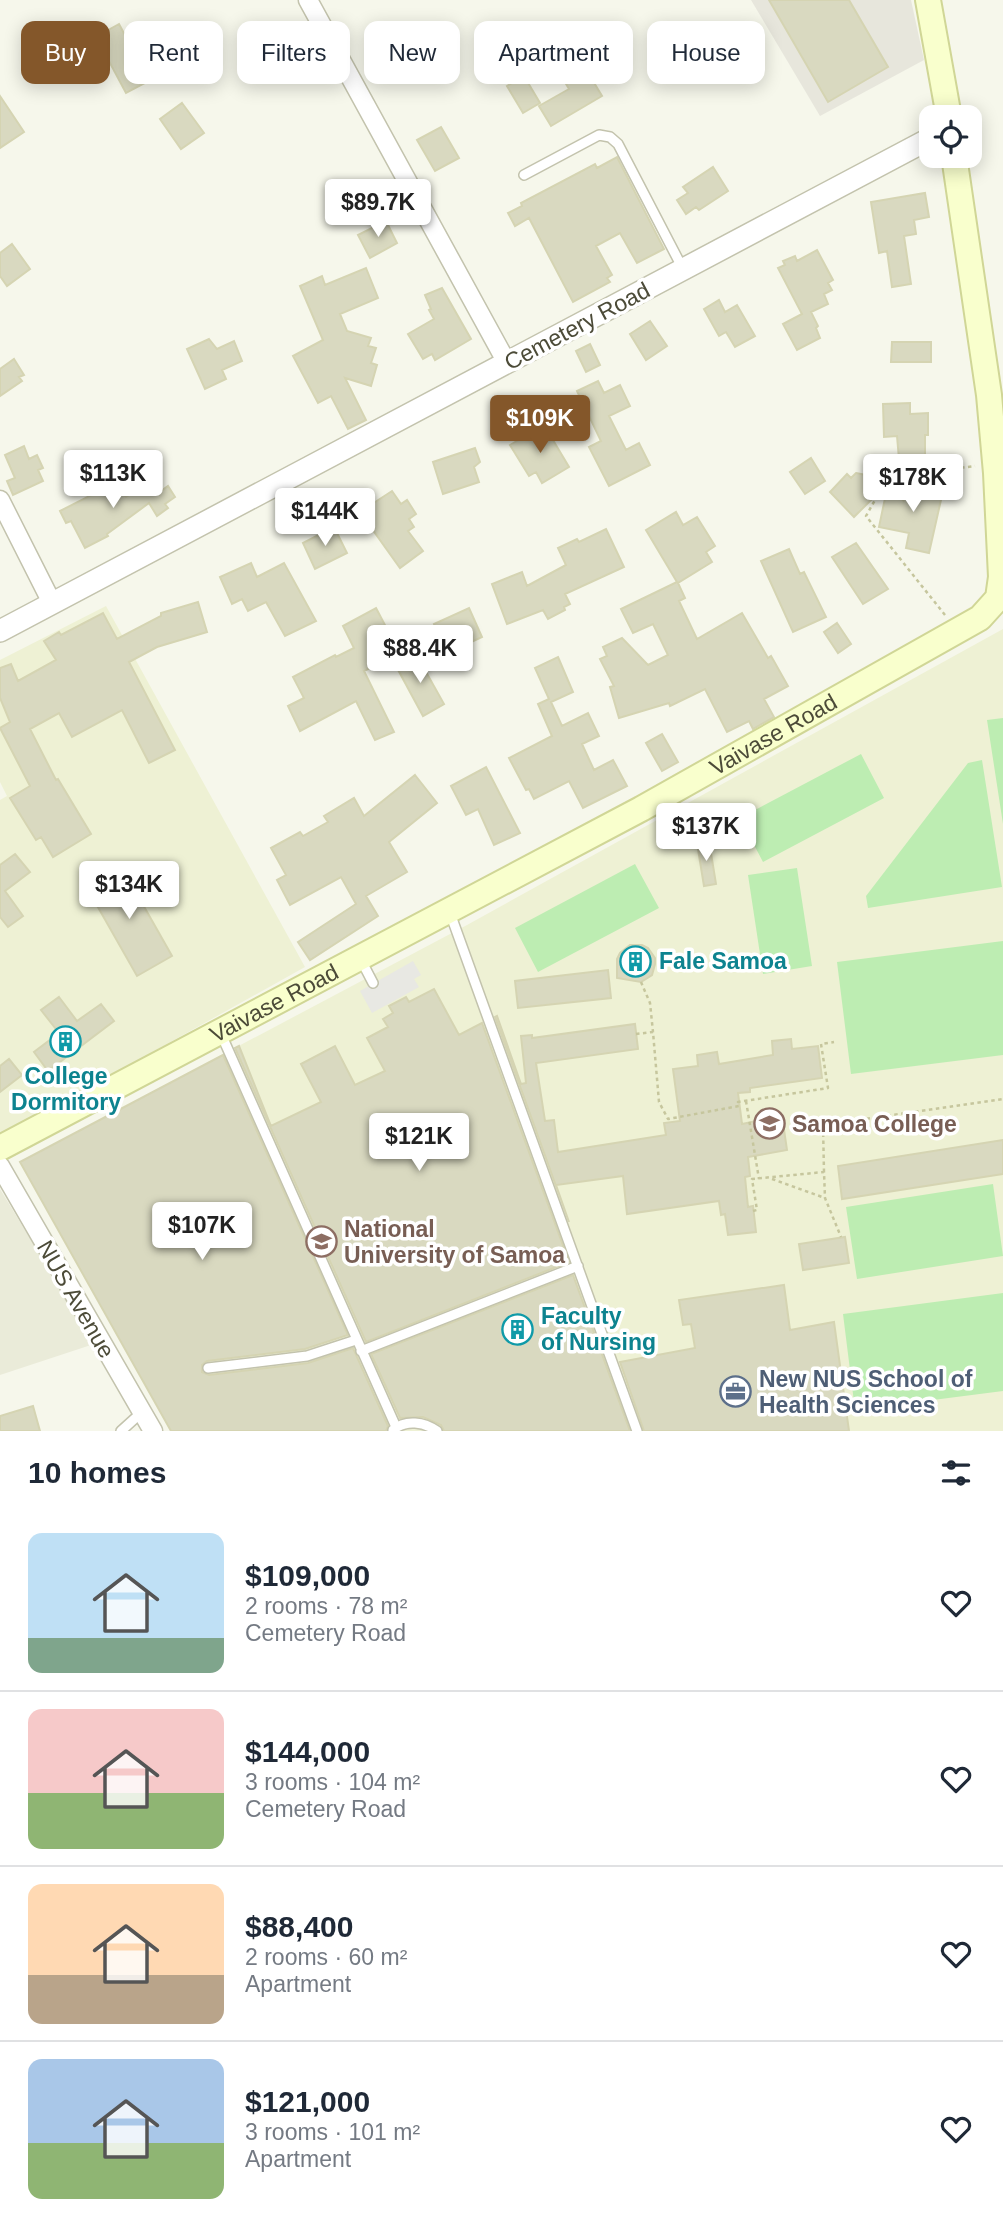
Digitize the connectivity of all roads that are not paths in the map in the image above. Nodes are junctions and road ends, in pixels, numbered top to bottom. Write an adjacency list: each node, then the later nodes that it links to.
1 (308, 0): 8 (street)
2 (928, 0): 3 (main road)
3 (946, 105)
4 (919, 144): 7 (street, Cemetery Road)
5 (956, 168): 9 (main road, Vaivase Road)
6 (524, 175): 7 (lane)
7 (683, 269): 8 (street, Cemetery Road)
8 (507, 363): 12 (street, Cemetery Road)
9 (998, 470): 11 (main road, Vaivase Road)
10 (0, 499): 12 (street)
11 (1001, 599): 14 (main road, Vaivase Road)
12 (52, 603): 13 (street, Cemetery Road)
13 (0, 631)
14 (450, 912): 15 (main road, Vaivase Road); 20 (lane)
15 (360, 958): 16 (lane); 17 (main road, Vaivase Road)
16 (373, 982)
17 (220, 1032): 18 (main road, Vaivase Road); 21 (lane)
18 (0, 1148)
19 (0, 1166): 24 (street, NUS Avenue)
20 (578, 1266): 22 (lane); 29 (lane)
21 (356, 1340): 22 (lane); 23 (lane)
22 (361, 1351): 25 (lane)
23 (208, 1367)
24 (142, 1412): 26 (lane); 27 (street, NUS Avenue)
25 (394, 1429): 28 (lane)
26 (121, 1431)
27 (153, 1431)
28 (437, 1431)
29 (637, 1431)

